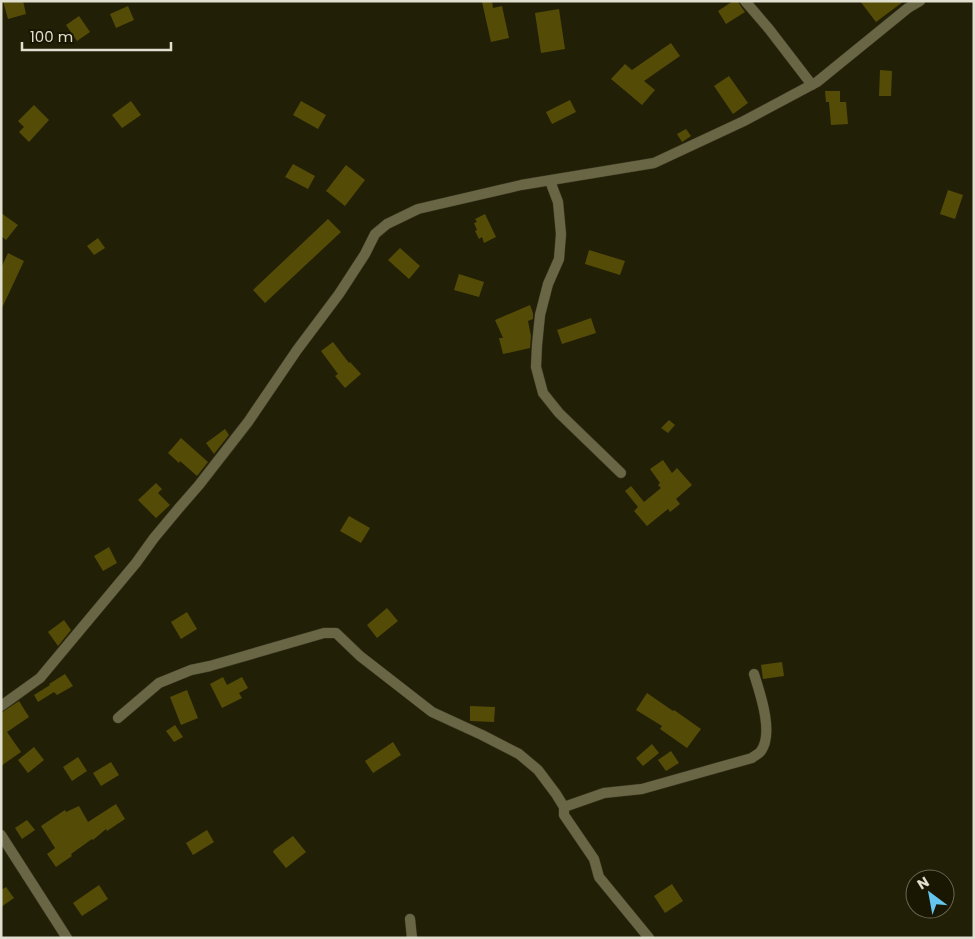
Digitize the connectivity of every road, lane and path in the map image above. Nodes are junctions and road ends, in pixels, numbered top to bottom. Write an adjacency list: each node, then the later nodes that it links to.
1 (744, 1): 3 (street)
2 (920, 1): 3 (street)
3 (812, 85): 4 (street)
4 (550, 181): 5 (street); 7 (street)
5 (621, 472)
6 (754, 674): 9 (street)
7 (1, 706)
8 (118, 718): 9 (street)
9 (564, 807): 14 (street)
10 (1, 835): 12 (street)
11 (410, 919): 13 (street)
12 (67, 938)
13 (412, 938)
14 (649, 938)

